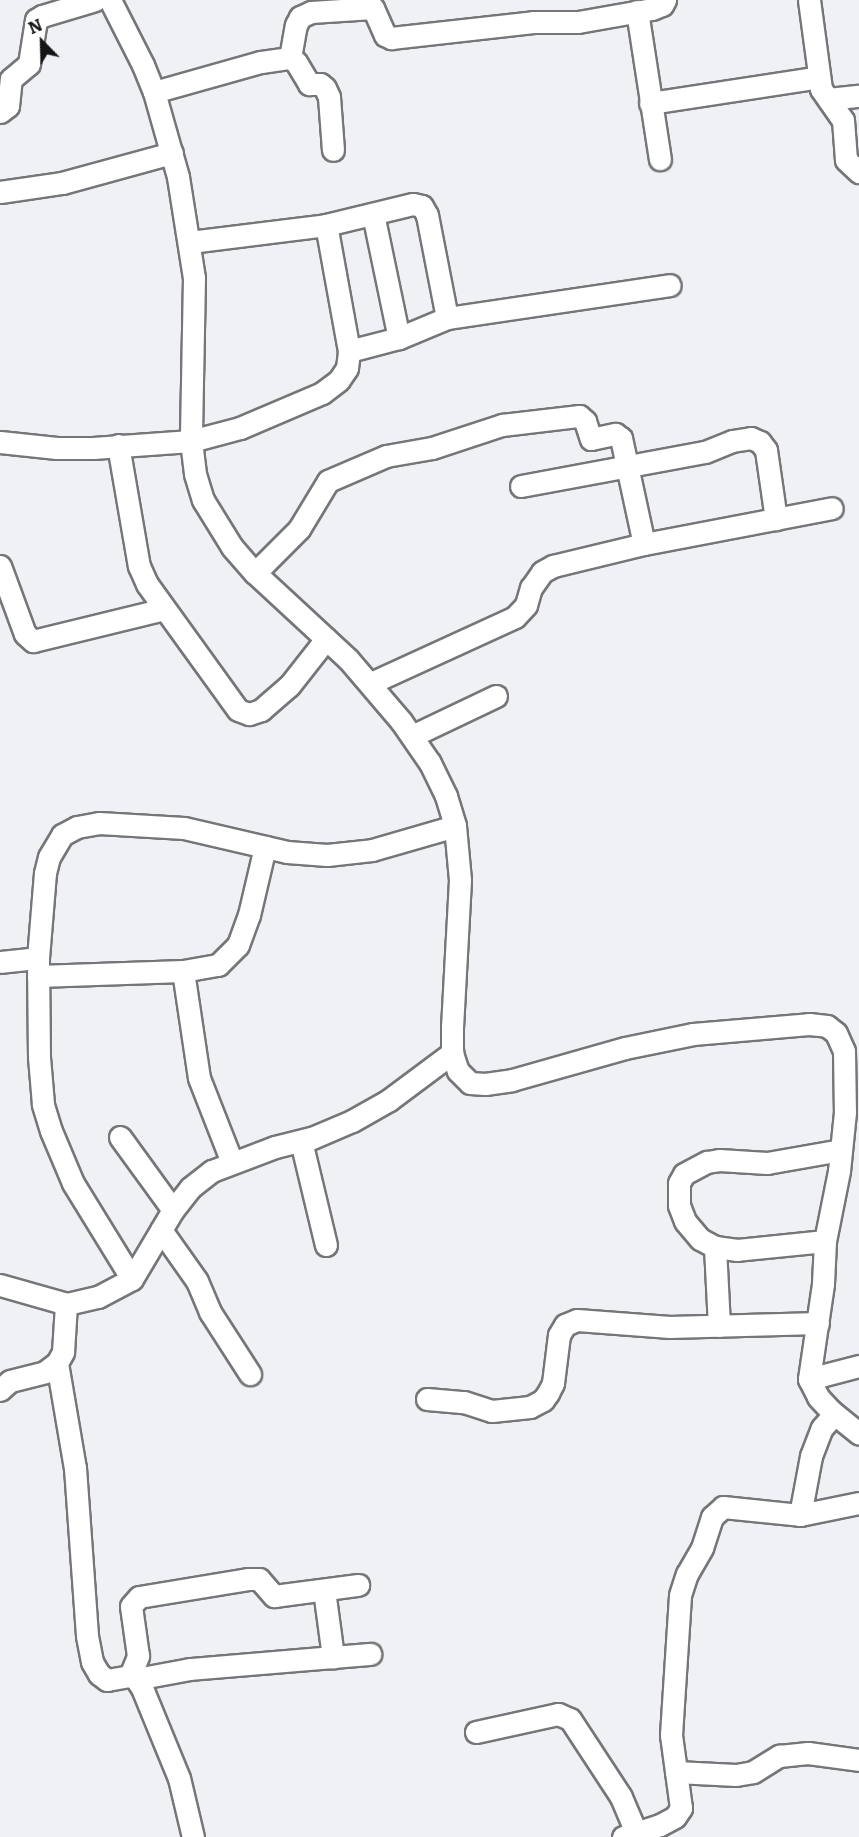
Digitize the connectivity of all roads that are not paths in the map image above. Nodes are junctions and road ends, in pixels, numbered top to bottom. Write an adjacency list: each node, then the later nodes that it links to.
1 (95, 0): 12 (street)
2 (110, 0): 8 (street)
3 (665, 0): 5 (street)
4 (810, 0): 7 (street)
5 (637, 11): 6 (street); 11 (street)
6 (290, 58): 8 (street); 13 (street)
7 (819, 77): 10 (street); 11 (street)
8 (154, 92): 14 (street)
9 (859, 96): 10 (street)
10 (828, 99): 16 (street)
11 (650, 103): 15 (street)
12 (0, 112)
13 (333, 150)
14 (172, 153): 17 (street); 20 (street)
15 (660, 159)
16 (859, 172)
17 (0, 192)
18 (373, 214): 19 (street); 22 (street); 23 (street)
19 (326, 225): 20 (street); 24 (street)
20 (190, 242): 25 (street)
21 (670, 285): 22 (street)
22 (447, 318): 23 (street)
23 (399, 338): 24 (street)
24 (349, 351): 25 (street)
25 (191, 441): 27 (street); 34 (street)
26 (0, 442): 27 (street)
27 (118, 445): 35 (street)
28 (627, 467): 29 (street); 31 (street); 32 (street); 34 (street)
29 (521, 486)
30 (832, 508): 31 (street)
31 (776, 519): 32 (street)
32 (644, 544): 37 (street)
33 (0, 566): 35 (street)
34 (255, 573): 36 (street)
35 (164, 609): 36 (street)
36 (326, 639): 37 (street)
37 (371, 683): 39 (street)
38 (496, 696): 39 (street)
39 (412, 736): 40 (street)
40 (455, 826): 41 (street); 45 (street)
41 (265, 847): 43 (street); 44 (street)
42 (0, 962): 43 (street)
43 (38, 967): 44 (street); 56 (street)
44 (183, 971): 50 (street)
45 (452, 1053): 46 (street); 48 (street)
46 (852, 1113): 49 (street)
47 (120, 1137): 51 (street)
48 (300, 1141): 50 (street); 54 (street)
49 (841, 1150): 53 (street); 55 (street)
50 (232, 1162): 51 (street)
51 (173, 1210): 52 (street)
52 (161, 1230): 56 (street); 63 (street)
53 (825, 1241): 55 (street); 59 (street)
54 (326, 1245)
55 (716, 1247): 60 (street)
56 (132, 1279): 58 (street)
57 (0, 1285): 58 (street)
58 (66, 1304): 61 (street)
59 (818, 1323): 60 (street); 64 (street)
60 (719, 1326): 66 (street)
61 (57, 1363): 65 (street); 75 (street)
62 (859, 1366): 64 (street)
63 (250, 1374)
64 (808, 1379): 67 (street)
65 (0, 1390)
66 (427, 1399)
67 (834, 1414): 68 (street); 70 (street)
68 (859, 1434)
69 (859, 1503): 70 (street)
70 (800, 1515): 78 (street)
71 (358, 1585): 72 (street)
72 (324, 1590): 74 (street); 75 (street)
73 (370, 1654): 74 (street)
74 (333, 1657): 75 (street)
75 (133, 1677): 80 (street)
76 (476, 1732): 79 (street)
77 (859, 1760): 78 (street)
78 (676, 1772): 79 (street)
79 (629, 1835)
80 (193, 1837)

